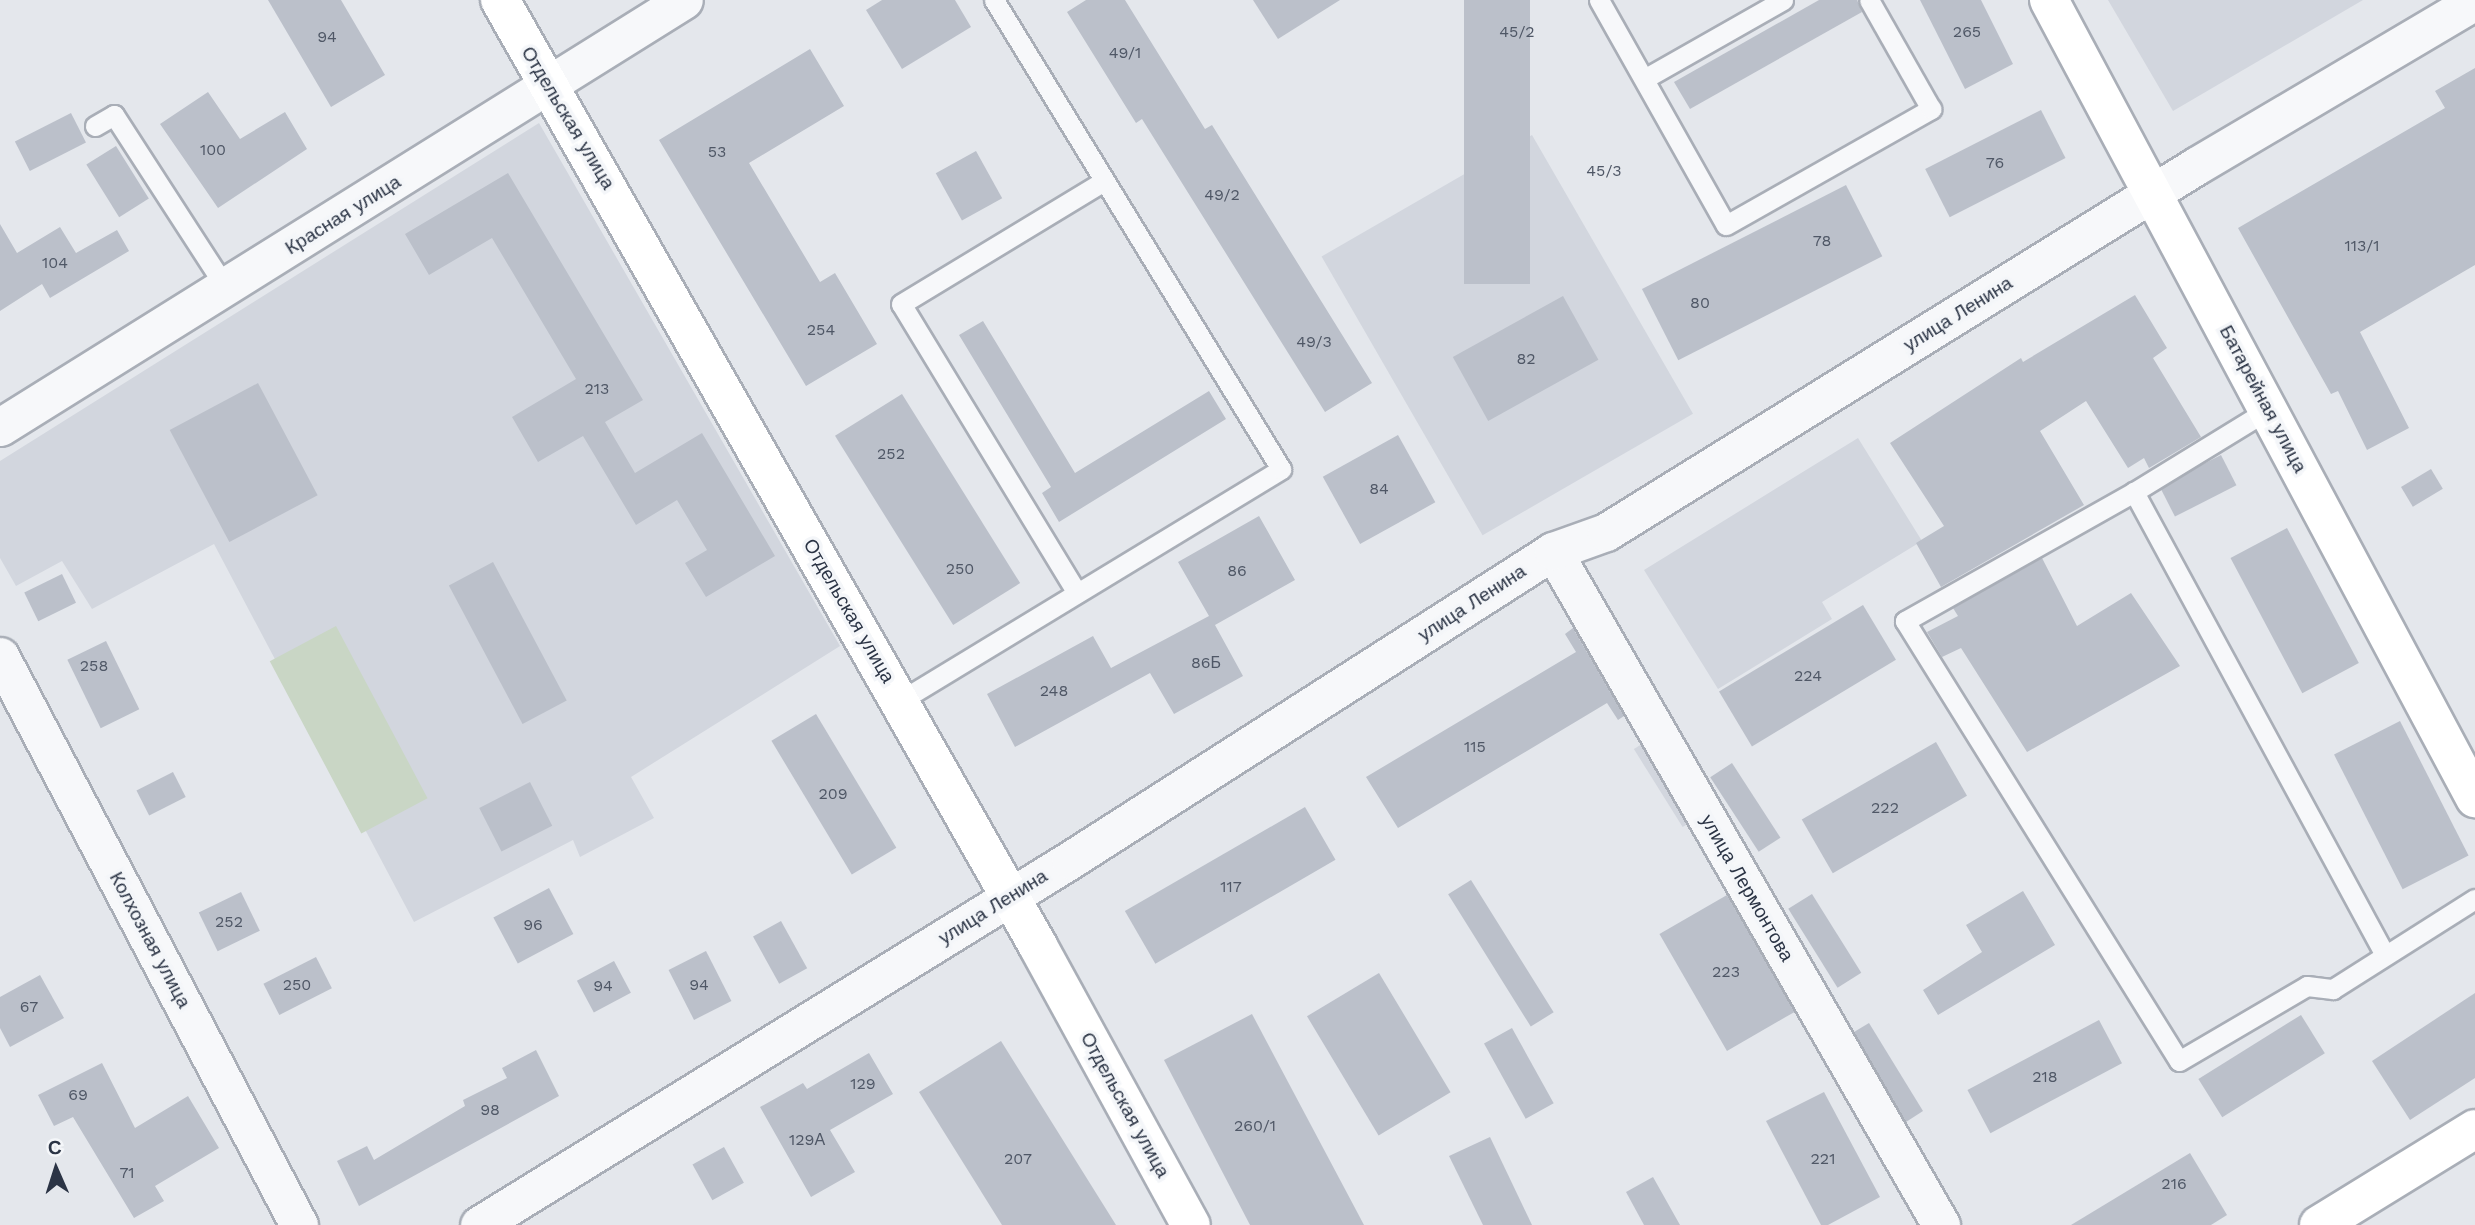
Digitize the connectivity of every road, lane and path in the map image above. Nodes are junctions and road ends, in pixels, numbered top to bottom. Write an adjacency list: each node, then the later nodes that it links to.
1 (500, 0): 10 (street, Отдельская улица)
2 (684, 0): 10 (street, Красная улица)
3 (994, 0): 12 (lane)
4 (1599, 0): 9 (lane)
5 (1783, 0): 9 (lane)
6 (1869, 0): 9 (lane)
7 (2049, 0): 13 (street, Батарейная улица)
8 (2475, 1): 13 (street, улица Ленина)
9 (1644, 79)
10 (549, 85): 14 (street, Красная улица); 21 (street, Отдельская улица)
11 (94, 126): 14 (lane)
12 (1104, 181): 19 (lane); 19 (lane)
13 (2153, 193): 15 (street, Батарейная улица); 18 (street, улица Ленина)
14 (226, 288): 16 (street, Красная улица)
15 (2268, 410): 17 (lane); 22 (street, Батарейная улица)
16 (0, 427)
17 (2134, 492): 25 (lane); 25 (lane)
18 (1553, 551): 23 (street, улица Ленина); 30 (street, улица Лермонтова)
19 (1077, 593): 21 (lane)
20 (0, 656): 28 (street, Колхозная улица)
21 (900, 701): 23 (street, Отдельская улица)
22 (2475, 798)
23 (1010, 896): 27 (street, Отдельская улица); 29 (street, улица Ленина)
24 (2475, 899): 25 (lane)
25 (2385, 955)
26 (2475, 1129): 31 (street)
27 (1187, 1224)
28 (299, 1225)
29 (479, 1225)
30 (1941, 1225)
31 (2319, 1225)

